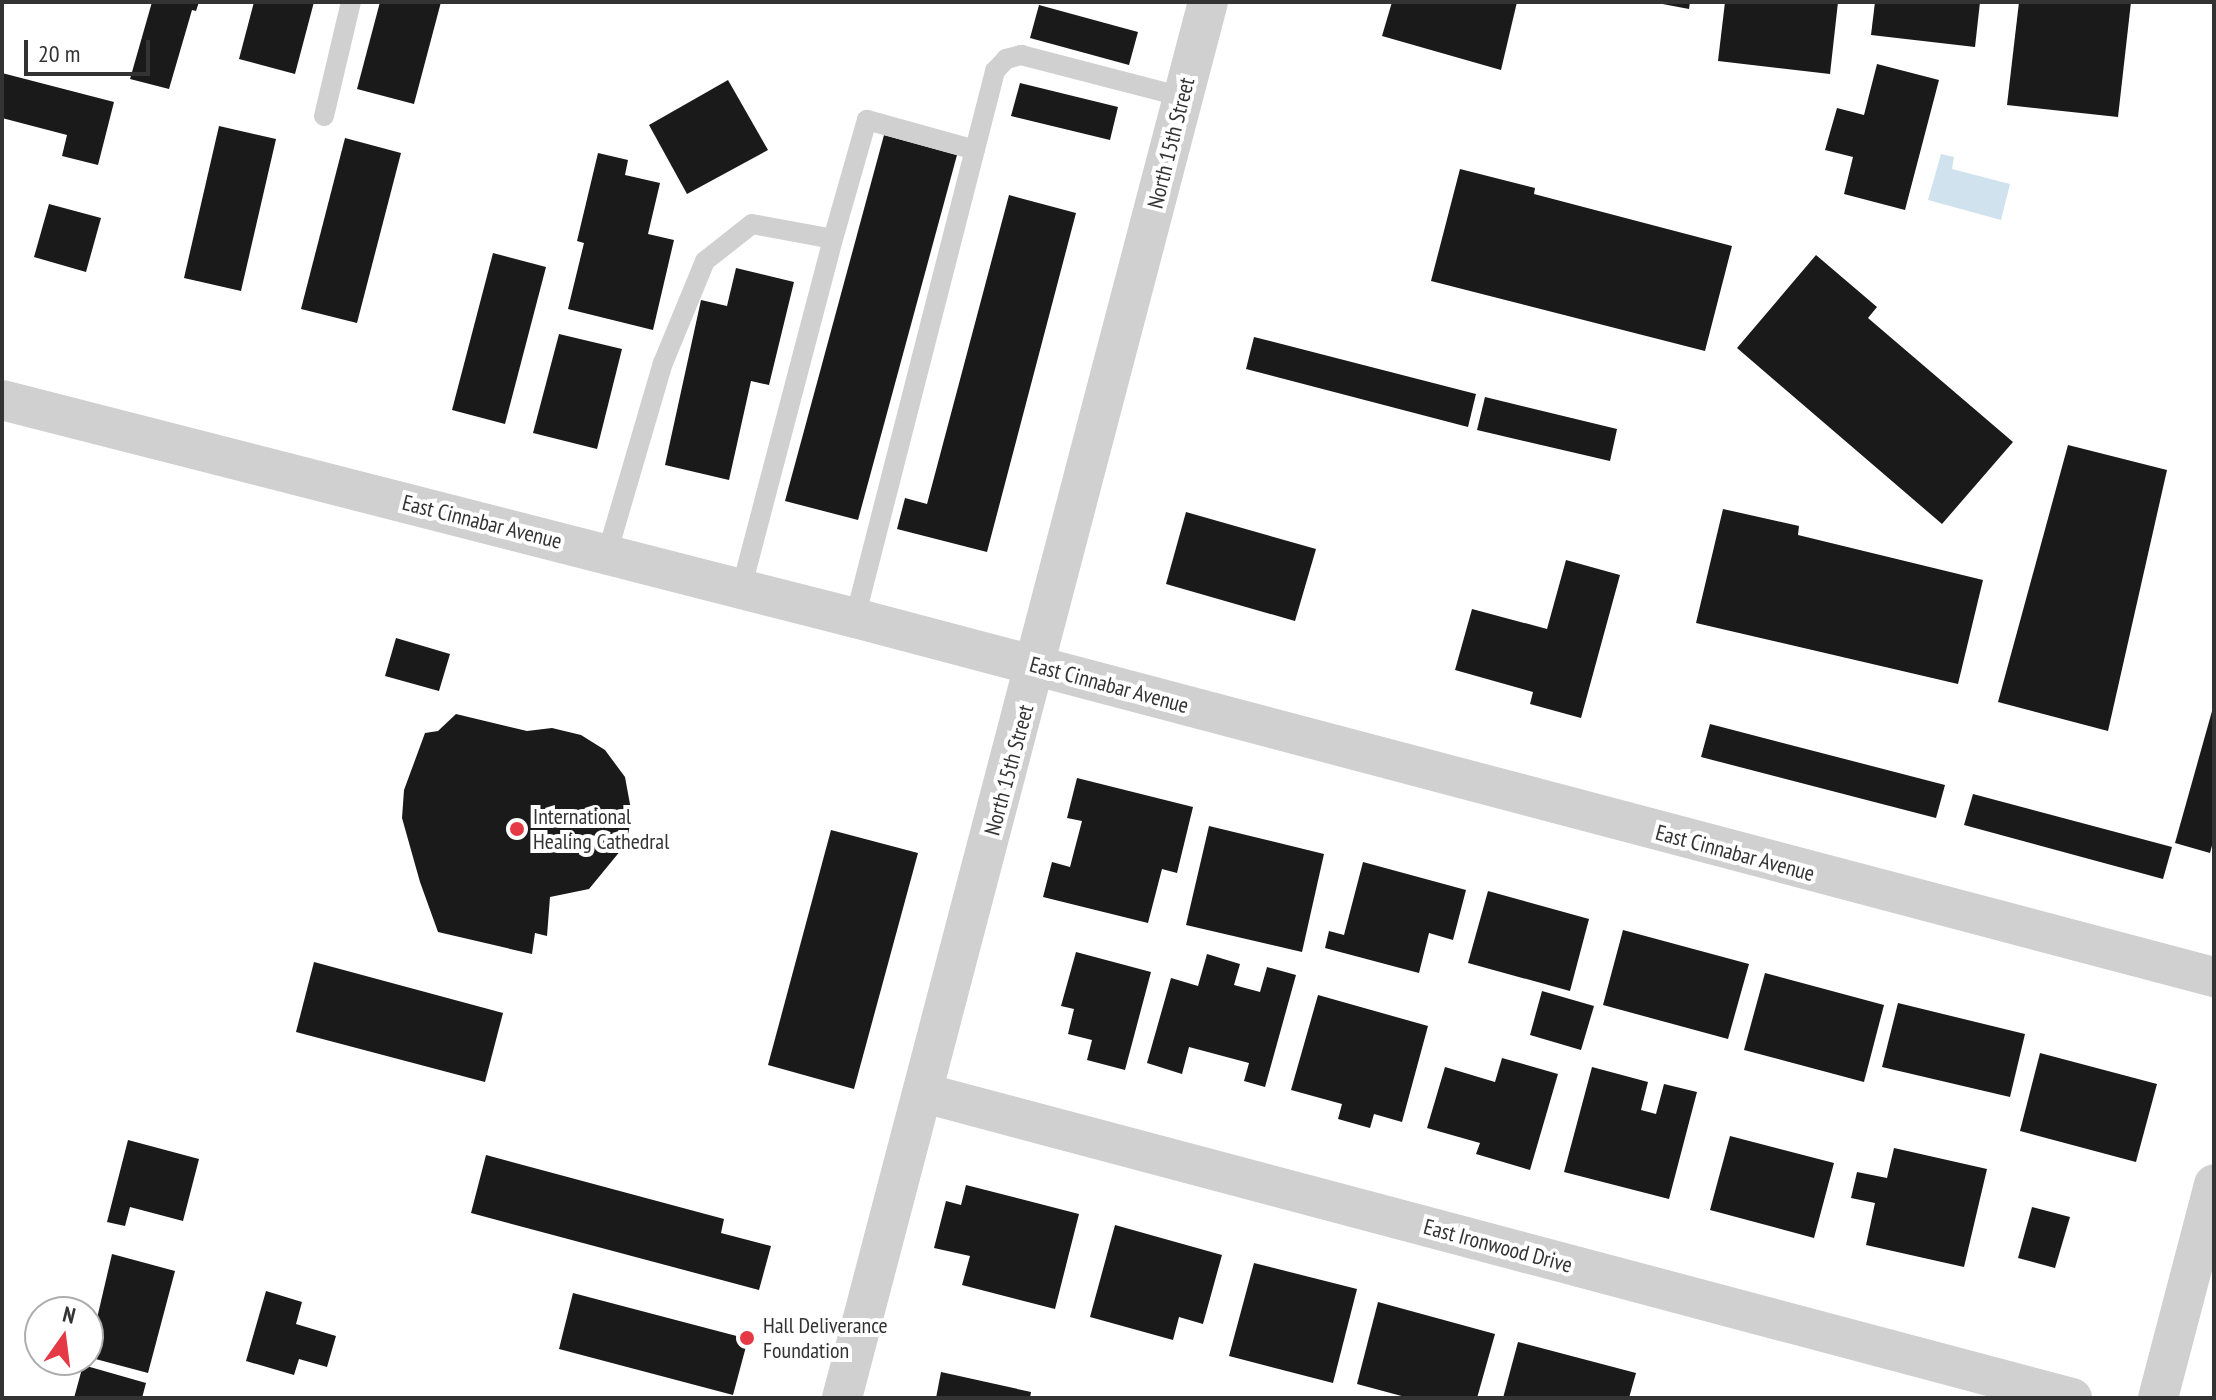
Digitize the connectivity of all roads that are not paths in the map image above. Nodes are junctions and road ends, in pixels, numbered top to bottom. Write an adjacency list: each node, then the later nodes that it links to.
1 (351, 2): 4 (lane)
2 (1208, 2): 3 (street, North 15th Street)
3 (1183, 97): 5 (lane); 11 (street, North 15th Street)
4 (324, 116)
5 (975, 150): 6 (lane); 10 (lane)
6 (833, 239): 8 (lane); 9 (lane)
7 (2, 400): 8 (street, East Cinnabar Avenue)
8 (607, 554): 9 (street, East Cinnabar Avenue)
9 (741, 589): 10 (street, East Cinnabar Avenue)
10 (855, 618): 11 (street, East Cinnabar Avenue)
11 (1037, 666): 12 (street, East Cinnabar Avenue); 13 (street, North 15th Street)
12 (2214, 977)
13 (924, 1093): 15 (street, North 15th Street); 16 (street, East Ironwood Drive)
14 (2214, 1184): 17 (street)
15 (842, 1398)
16 (2072, 1398)
17 (2158, 1398)

